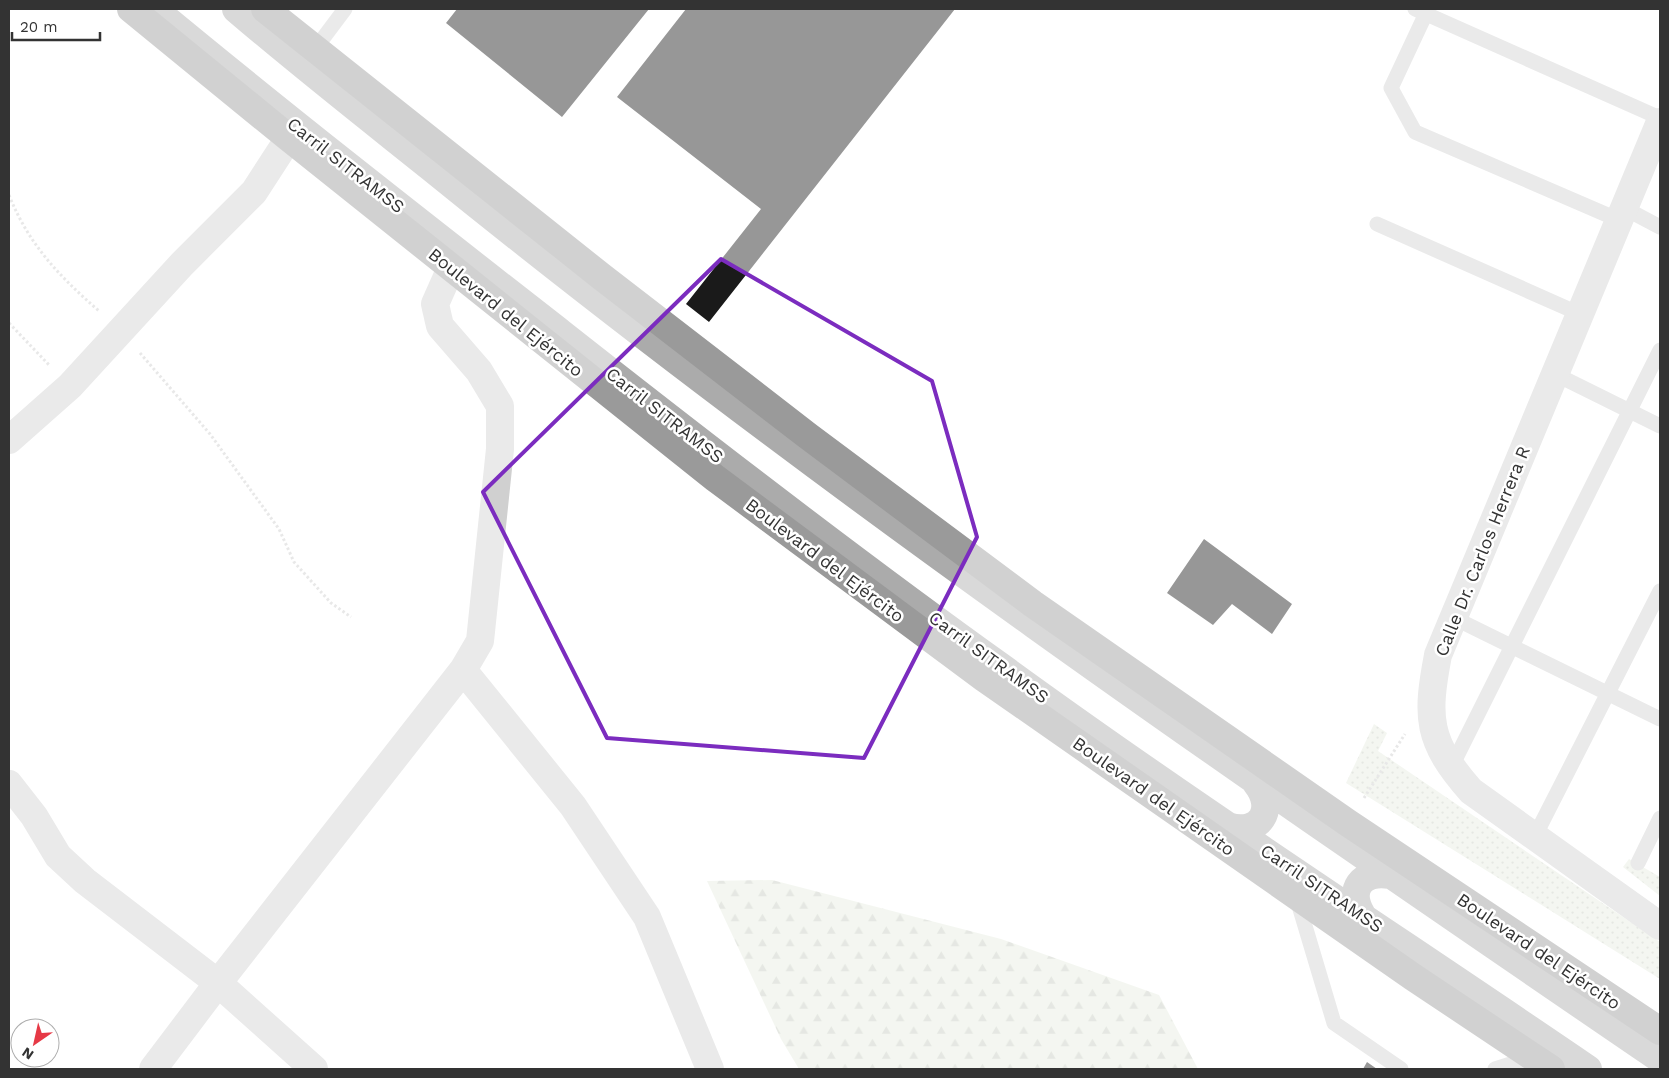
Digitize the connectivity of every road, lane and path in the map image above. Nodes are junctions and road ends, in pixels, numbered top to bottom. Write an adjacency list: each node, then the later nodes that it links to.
1 (132, 9): 10 (highway, Boulevard del Ejército)
2 (154, 9): 38 (main road, Carril SITRAMSS)
3 (236, 9): 34 (main road)
4 (265, 9): 7 (highway, Boulevard del Ejército)
5 (345, 9): 7 (lane)
6 (1423, 10): 8 (lane); 12 (lane)
7 (315, 50): 37 (highway, Boulevard del Ejército)
8 (1660, 118)
9 (1660, 122): 12 (street, Calle Dr. Carlos Herrera R)
10 (289, 138): 15 (highway, Boulevard del Ejército); 18 (street)
11 (9, 194): 18 (path)
12 (1622, 214): 14 (lane); 16 (street, Calle Dr. Carlos Herrera R)
13 (1377, 224): 16 (lane)
14 (1660, 227)
15 (451, 268): 29 (street); 42 (highway, Boulevard del Ejército)
16 (1580, 314): 20 (street, Calle Dr. Carlos Herrera R)
17 (9, 323): 21 (path)
18 (121, 331): 21 (street); 26 (path)
19 (1660, 350): 22 (lane)
20 (1555, 374): 22 (lane); 27 (street, Calle Dr. Carlos Herrera R)
21 (70, 386): 24 (street)
22 (1630, 411): 23 (lane); 28 (lane)
23 (1660, 426)
24 (9, 440)
25 (1660, 591): 30 (lane)
26 (351, 617)
27 (1454, 618): 28 (lane); 31 (street, Calle Dr. Carlos Herrera R)
28 (1511, 646): 30 (lane); 33 (lane)
29 (463, 670): 45 (street); 51 (street)
30 (1608, 693): 32 (lane); 39 (lane)
31 (1430, 696): 33 (street, Calle Dr. Carlos Herrera R); 37 (path)
32 (1660, 719)
33 (1450, 768): 39 (street, Calle Dr. Carlos Herrera R)
34 (1256, 783): 38 (main road); 41 (main road)
35 (9, 784): 45 (street)
36 (1660, 818): 40 (lane)
37 (1348, 823): 46 (highway, Boulevard del Ejército)
38 (1228, 826): 43 (main road, Carril SITRAMSS)
39 (1535, 836): 44 (street, Calle Dr. Carlos Herrera R)
40 (1638, 863)
41 (1390, 874): 43 (main road); 47 (main road)
42 (1295, 895): 48 (highway, Boulevard del Ejército); 52 (lane)
43 (1362, 915): 54 (main road, Carril SITRAMSS)
44 (1660, 926)
45 (218, 983): 49 (street); 50 (street)
46 (1660, 1031)
47 (1660, 1059)
48 (1542, 1063): 53 (lane)
49 (154, 1069)
50 (314, 1069)
51 (710, 1069)
52 (1401, 1069)
53 (1495, 1069)
54 (1588, 1069)

